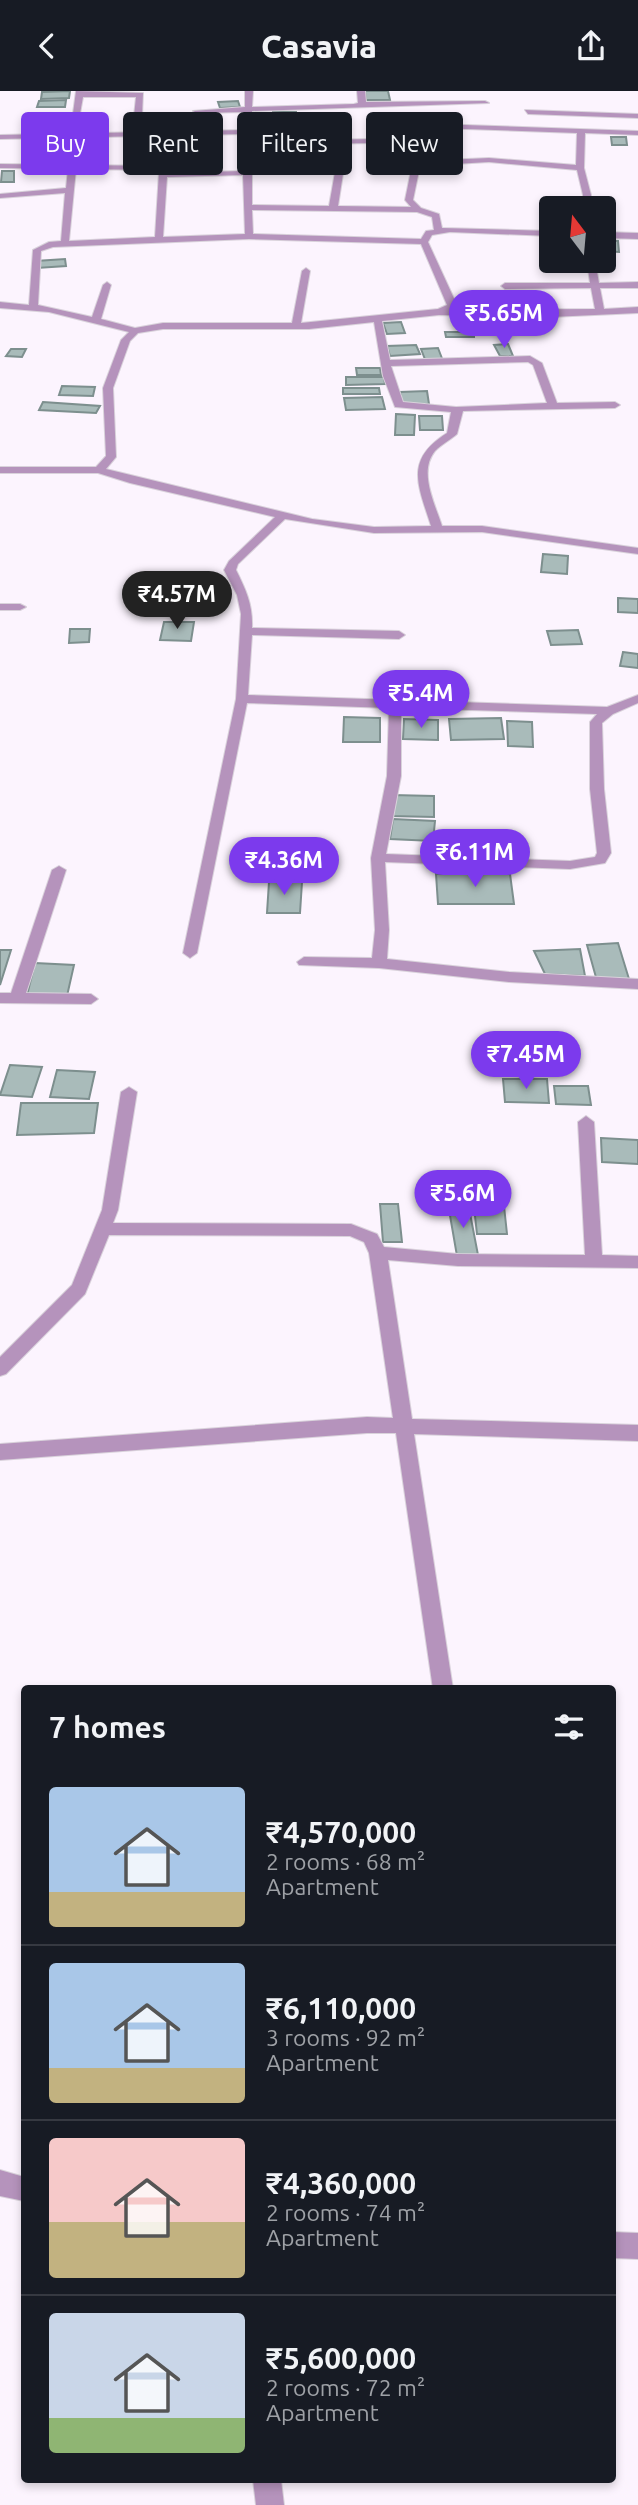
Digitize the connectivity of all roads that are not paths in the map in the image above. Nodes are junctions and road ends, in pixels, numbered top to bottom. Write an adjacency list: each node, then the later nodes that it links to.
1 (249, 91): 7 (street)
2 (361, 91): 6 (street)
3 (80, 93): 9 (street); 10 (street)
4 (439, 102): 5 (street); 6 (street); 11 (street)
5 (485, 103)
6 (362, 104): 7 (street)
7 (249, 110): 8 (street)
8 (197, 111)
9 (76, 112)
10 (138, 112)
11 (437, 112)
12 (528, 112): 13 (street)
13 (638, 116)
14 (463, 126): 15 (street)
15 (581, 131): 17 (street); 22 (street)
16 (237, 132): 18 (street)
17 (638, 133)
18 (0, 137)
19 (463, 162): 22 (street)
20 (0, 166): 21 (street)
21 (21, 166)
22 (580, 167): 30 (street)
23 (71, 175): 28 (street)
24 (163, 175): 39 (street)
25 (247, 175): 31 (street)
26 (339, 175): 32 (street)
27 (414, 175): 33 (street)
28 (70, 190): 29 (street); 41 (street)
29 (0, 195)
30 (587, 196)
31 (248, 207): 32 (street); 37 (street)
32 (333, 209): 33 (street)
33 (418, 210): 34 (street)
34 (438, 231): 35 (street); 40 (street)
35 (539, 233)
36 (616, 235): 38 (street)
37 (249, 236): 39 (street); 40 (street)
38 (638, 236)
39 (159, 238): 41 (street)
40 (424, 242): 51 (street)
41 (65, 243): 49 (street)
42 (306, 271): 55 (street)
43 (593, 273): 44 (street)
44 (595, 284): 46 (street); 47 (street); 52 (street)
45 (107, 285): 53 (street)
46 (638, 285)
47 (505, 286)
48 (0, 305): 49 (street)
49 (33, 308): 53 (street)
50 (638, 310): 52 (street)
51 (439, 312): 52 (street); 54 (street)
52 (600, 312)
53 (96, 320): 56 (street)
54 (378, 321): 55 (street); 57 (street)
55 (296, 326): 56 (street)
56 (135, 331): 62 (street)
57 (385, 363): 59 (street); 60 (street)
58 (615, 405): 59 (street)
59 (554, 406): 60 (street)
60 (458, 410): 64 (street)
61 (0, 470): 62 (street)
62 (99, 470): 63 (street)
63 (283, 515): 64 (street); 68 (street)
64 (437, 528): 65 (street)
65 (638, 551)
66 (0, 607): 67 (street)
67 (20, 607)
68 (245, 631): 69 (street); 70 (street)
69 (399, 635)
70 (242, 699): 72 (street); 76 (street)
71 (638, 699): 73 (street)
72 (395, 704): 73 (street); 74 (street)
73 (609, 711): 74 (street)
74 (378, 858): 78 (street)
75 (59, 870): 81 (street)
76 (190, 953)
77 (304, 962): 78 (street)
78 (379, 963): 79 (street)
79 (638, 984)
80 (0, 998): 81 (street)
81 (17, 998): 82 (street)
82 (91, 999)
83 (129, 1092): 85 (street)
84 (586, 1122): 87 (street)
85 (103, 1229): 86 (street); 89 (street)
86 (378, 1253): 87 (street); 90 (street)
87 (594, 1262): 88 (street)
88 (638, 1262)
89 (0, 1369)
90 (403, 1426): 91 (street); 92 (street); 93 (street)
91 (638, 1433)
92 (0, 1452)
93 (442, 1685)
94 (0, 2183): 95 (street)
95 (21, 2188)
96 (616, 2245): 97 (street)
97 (638, 2246)
98 (267, 2483): 99 (street)
99 (271, 2505)

